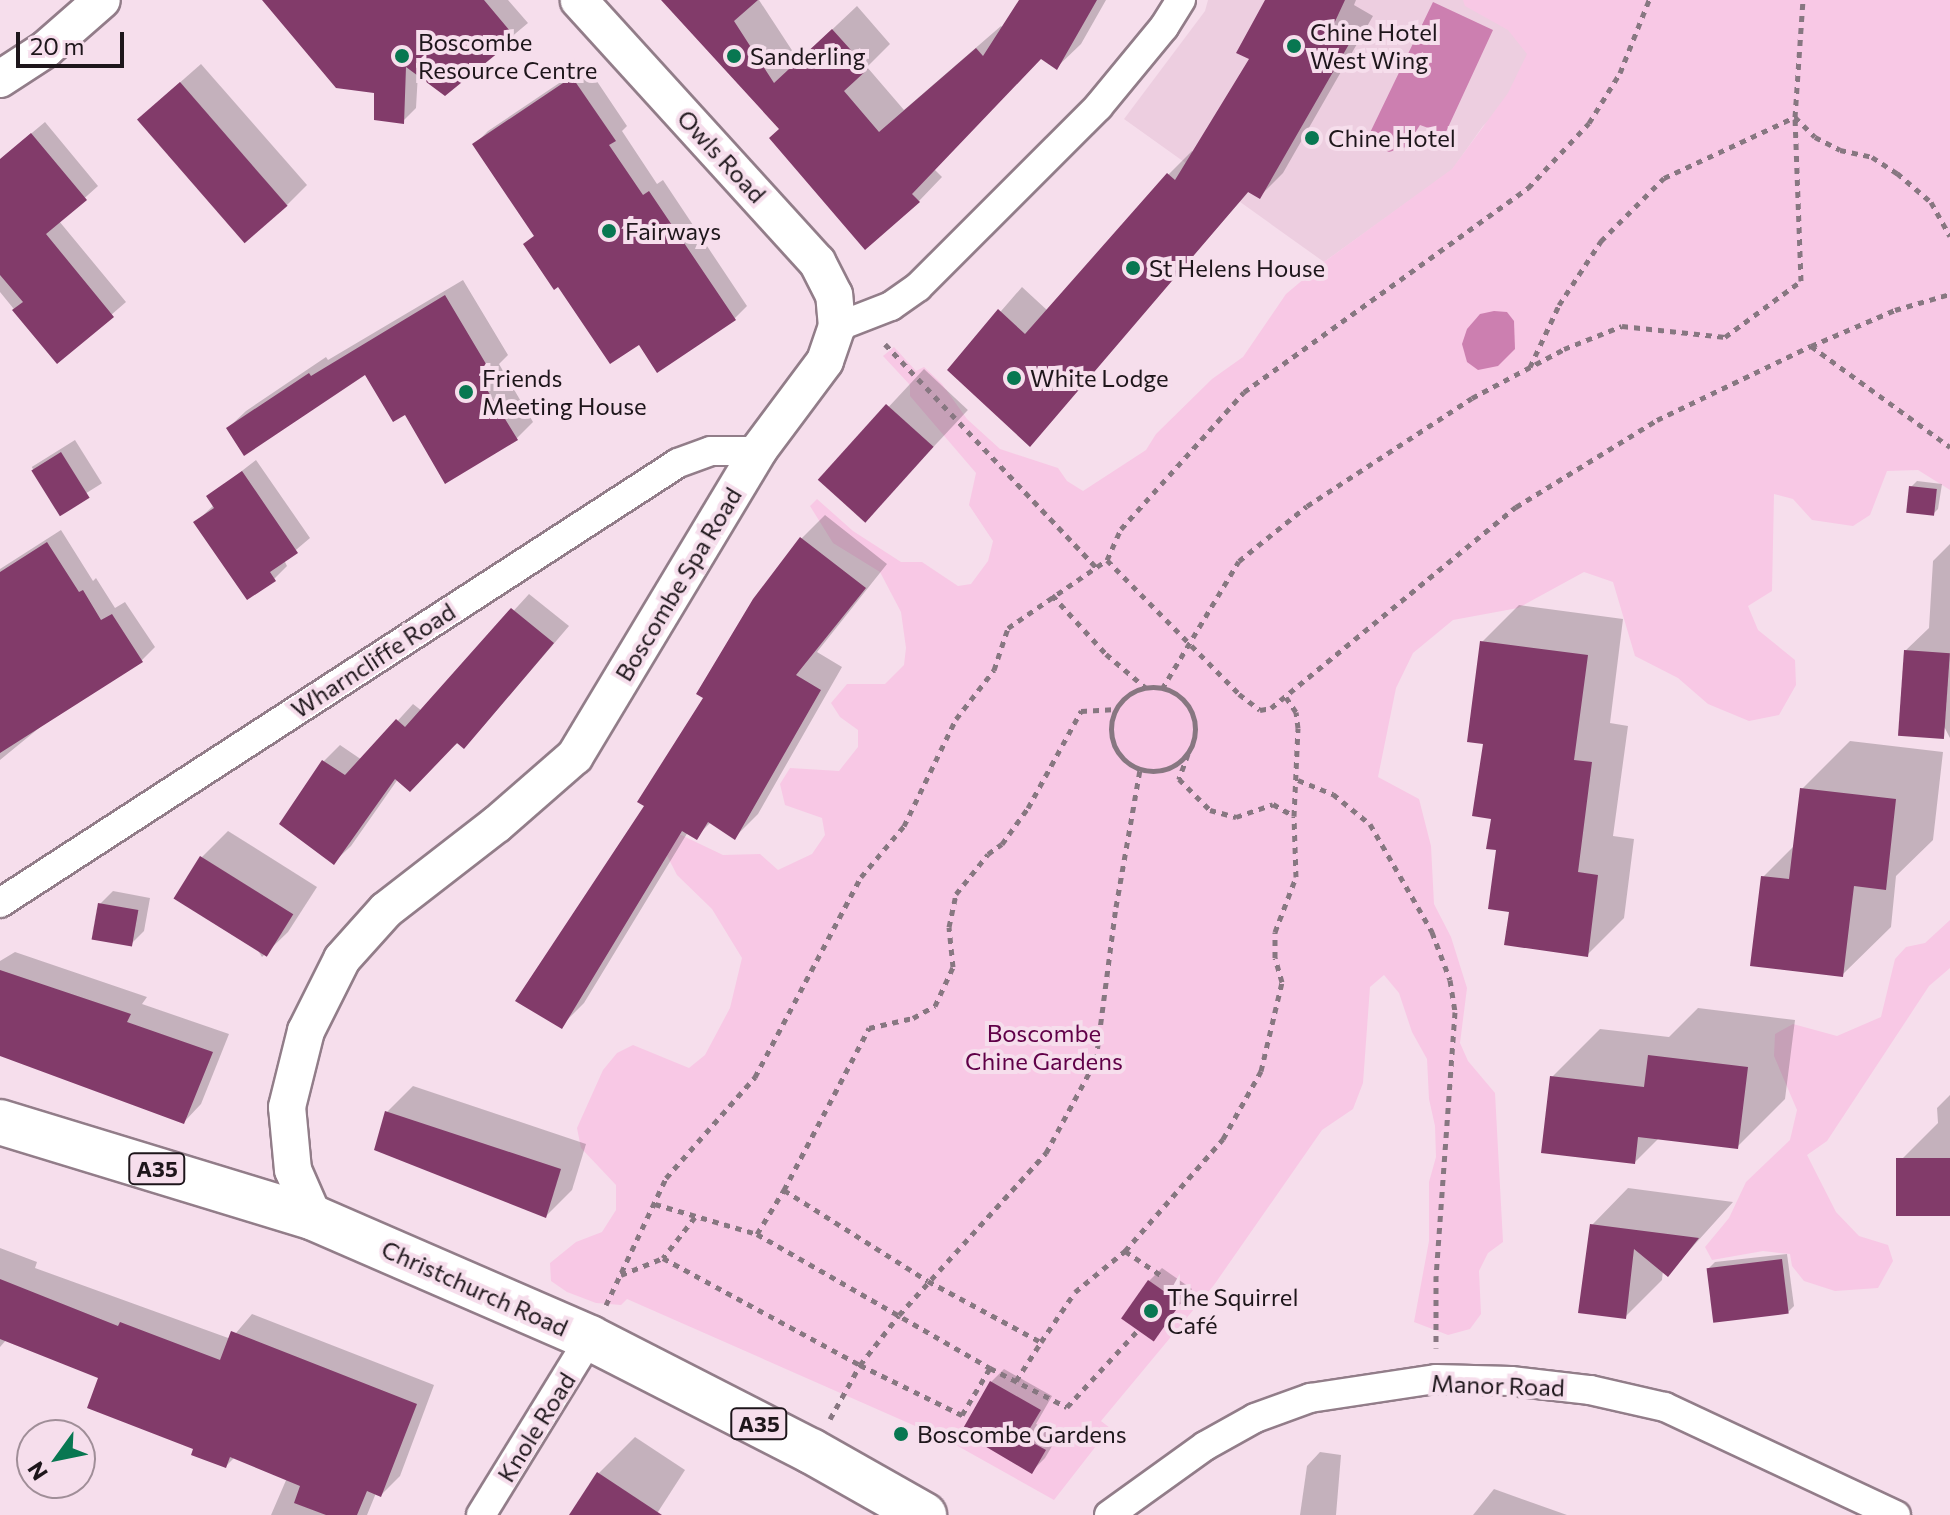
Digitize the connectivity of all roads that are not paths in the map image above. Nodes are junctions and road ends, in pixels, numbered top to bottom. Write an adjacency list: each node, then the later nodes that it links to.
1 (102, 0): 4 (street)
2 (579, 0): 5 (street, Owls Road)
3 (1181, 0): 5 (street)
4 (0, 79)
5 (849, 323): 6 (street, Boscombe Spa Road)
6 (758, 451): 7 (street, Wharncliffe Road); 9 (street, Boscombe Spa Road)
7 (0, 903)
8 (0, 1122): 9 (main road, Christchurch Road / A35)
9 (314, 1218): 10 (main road, Christchurch Road / A35)
10 (590, 1338): 11 (street, Knole Road); 12 (main road, Christchurch Road / A35)
11 (481, 1515)
12 (924, 1515)
13 (1109, 1515): 14 (street, Manor Road)
14 (1896, 1515)

